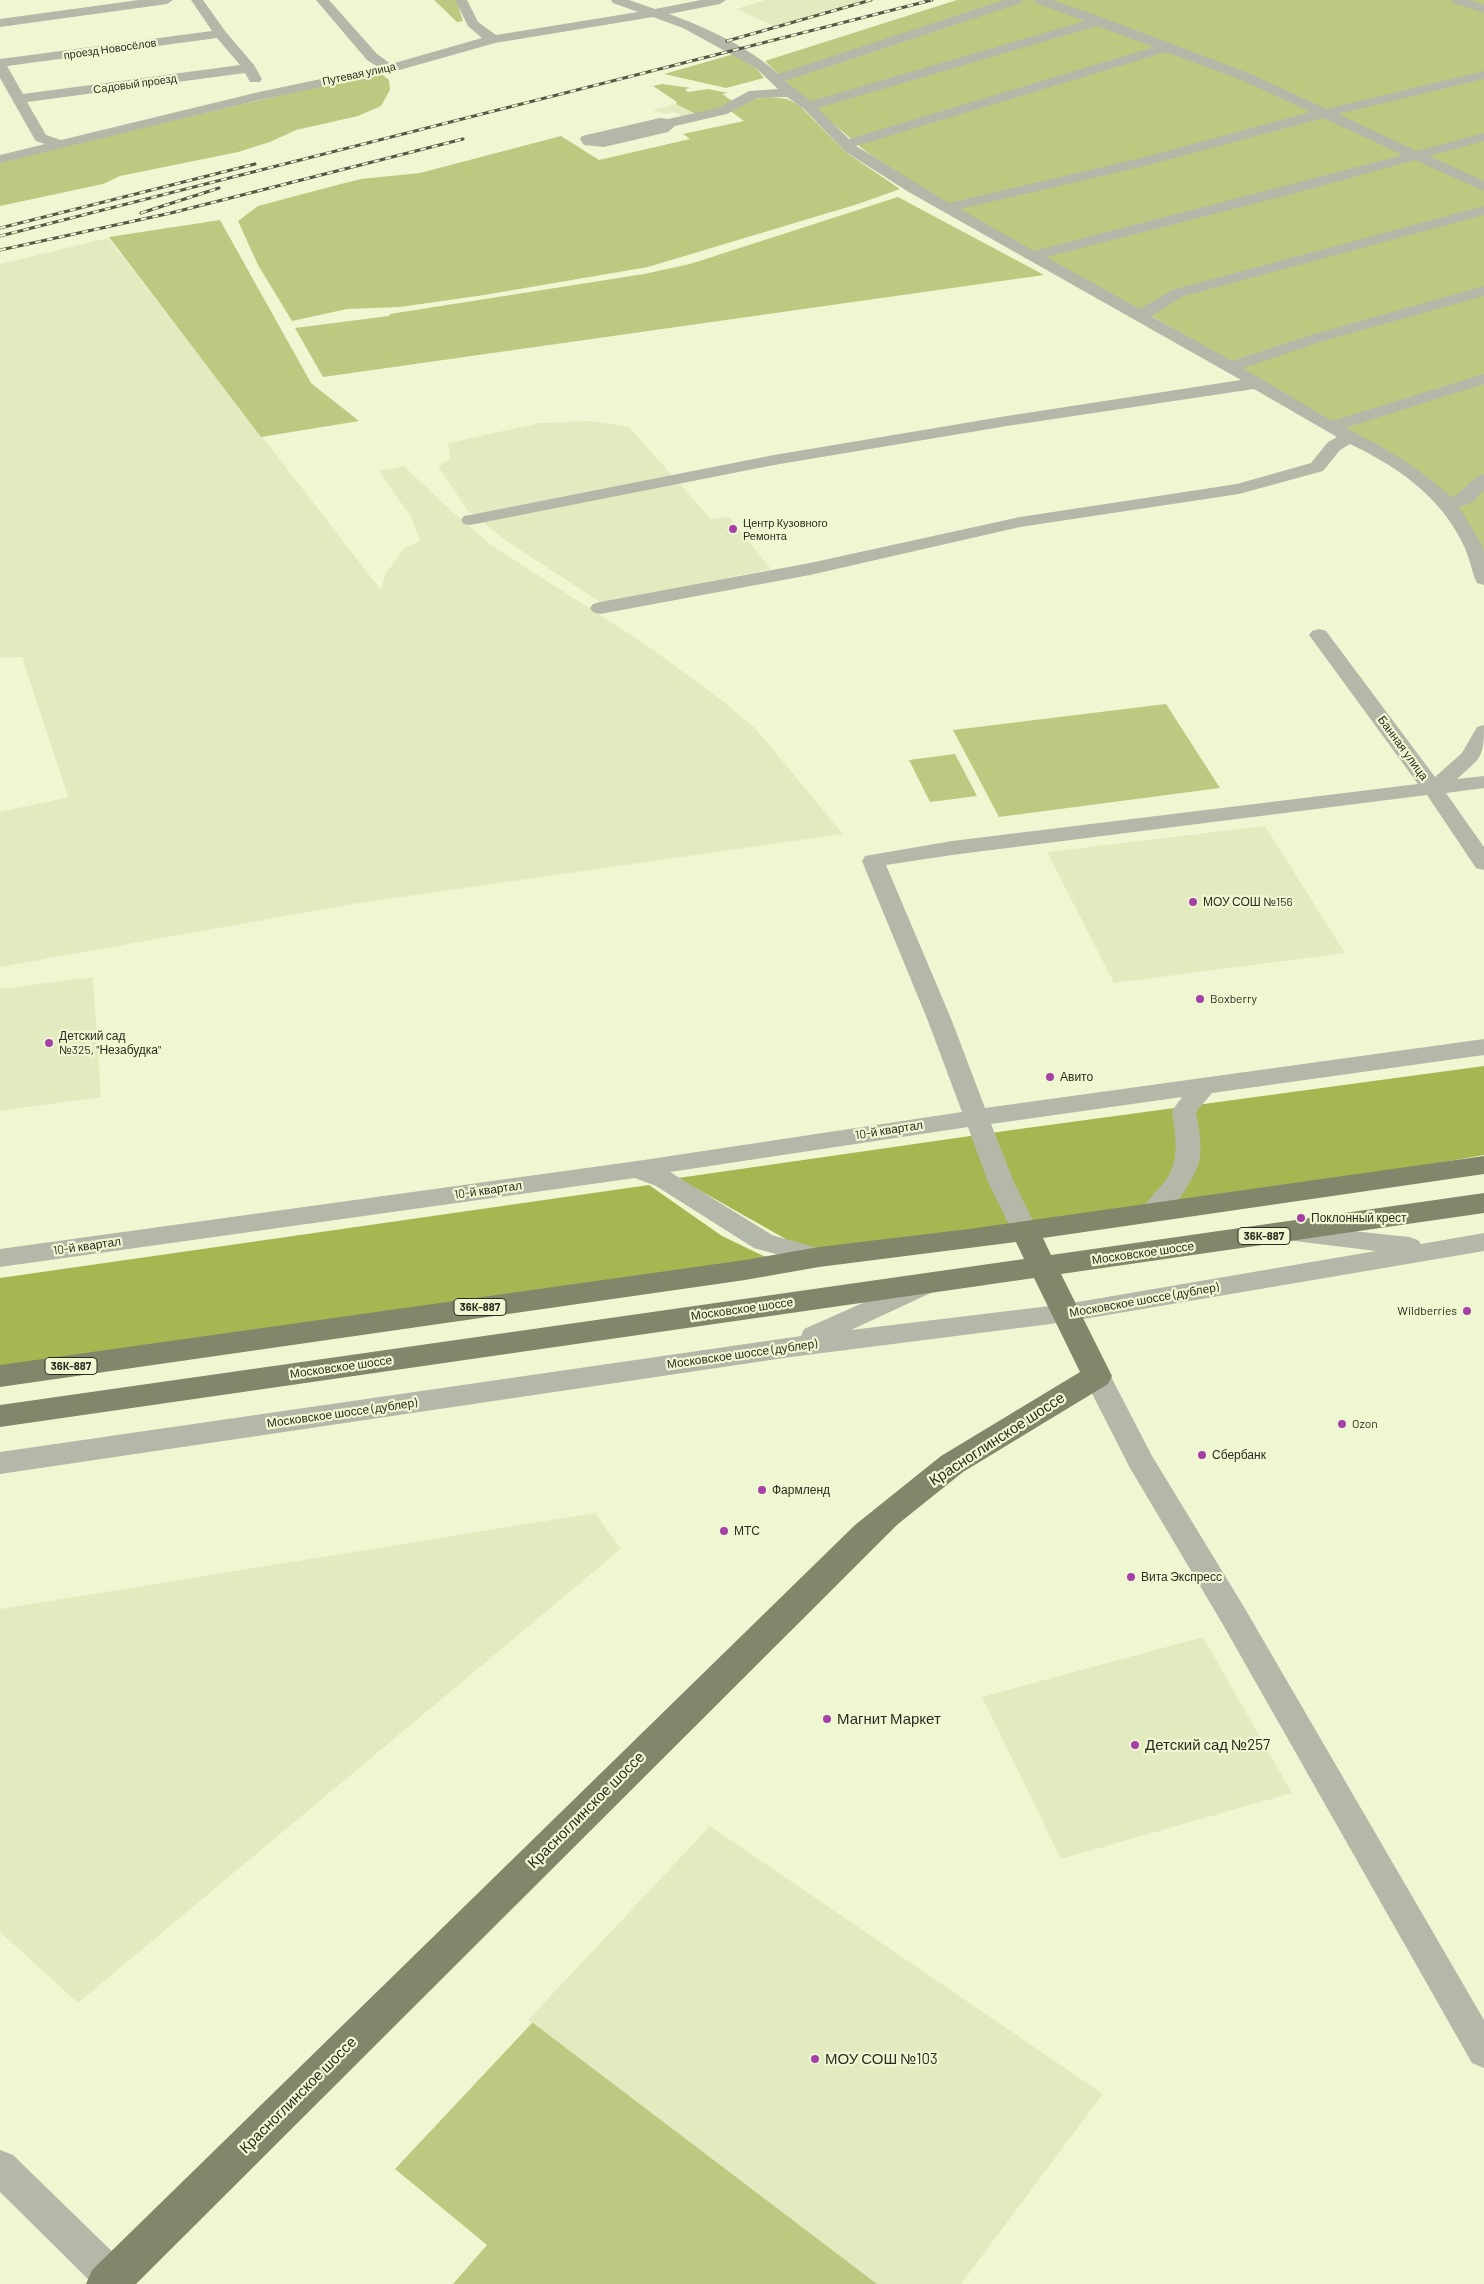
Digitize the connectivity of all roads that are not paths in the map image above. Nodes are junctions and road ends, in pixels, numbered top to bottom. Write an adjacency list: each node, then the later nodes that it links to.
1 (167, 0): 13 (street)
2 (196, 0): 14 (street)
3 (322, 0): 19 (street)
4 (461, 0): 15 (street)
5 (617, 0): 11 (street)
6 (720, 0): 11 (street, Путевая улица)
7 (1017, 0): 21 (street)
8 (1040, 0): 12 (street)
9 (1457, 0): 10 (street)
10 (1484, 8)
11 (655, 13): 15 (street, Путевая улица); 21 (street)
12 (1099, 21): 16 (street); 25 (street)
13 (0, 23)
14 (220, 34): 17 (street, проезд Новосёлов); 18 (street)
15 (494, 39): 19 (street, Путевая улица)
16 (1168, 48): 26 (street); 30 (street)
17 (0, 65): 24 (street)
18 (250, 68): 23 (street); 24 (street, Садовый проезд)
19 (389, 68): 23 (street, Путевая улица)
20 (1484, 75): 26 (street)
21 (774, 80): 22 (street)
22 (790, 93): 25 (street); 27 (street)
23 (260, 96): 29 (street, Путевая улица)
24 (20, 99): 29 (street)
25 (809, 106): 30 (street)
26 (1325, 112): 31 (street); 34 (street)
27 (668, 123)
28 (1484, 138): 31 (street)
29 (60, 144): 32 (street, Путевая улица)
30 (847, 144): 34 (street)
31 (1416, 156): 33 (street); 36 (street)
32 (0, 159)
33 (1484, 187)
34 (945, 208): 36 (street)
35 (1484, 210): 38 (street)
36 (1031, 256): 38 (street)
37 (1484, 291): 39 (street)
38 (1140, 316): 39 (street)
39 (1230, 366): 41 (street)
40 (1484, 379): 42 (street)
41 (1257, 383): 42 (street); 46 (street)
42 (1330, 427): 43 (street)
43 (1349, 437): 45 (street); 48 (street)
44 (1484, 479): 45 (street)
45 (1448, 504): 47 (street)
46 (470, 520)
47 (1484, 579)
48 (600, 608)
49 (1319, 635): 52 (street, Банная улица)
50 (1484, 732): 52 (street)
51 (1484, 782): 52 (street)
52 (1433, 789): 53 (street, Банная улица); 56 (street)
53 (1484, 863)
54 (1484, 1047): 55 (street, 10-й квартал)
55 (1204, 1086): 56 (street, 10-й квартал); 60 (street)
56 (976, 1117): 58 (street, 10-й квартал); 61 (street)
57 (1484, 1165): 60 (main road, 36К-887)
58 (637, 1169): 65 (street); 66 (street, 10-й квартал)
59 (1484, 1203): 62 (main road, Московское шоссе / 36К-887)
60 (1153, 1212): 61 (main road, 36К-887)
61 (1025, 1231): 65 (main road, 36К-887); 67 (main road)
62 (1287, 1233): 64 (street); 67 (main road, Московское шоссе / 36К-887)
63 (1484, 1242): 64 (street, Московское шоссе (дублер))
64 (1439, 1249): 69 (street, Московское шоссе (дублер))
65 (818, 1256): 71 (main road, 36К-887)
66 (0, 1258)
67 (1043, 1267): 68 (main road, Московское шоссе / 36К-887); 69 (main road)
68 (926, 1284): 70 (street); 73 (main road, Московское шоссе / 36К-887)
69 (1066, 1313): 70 (street, Московское шоссе (дублер)); 72 (main road)
70 (791, 1347): 74 (street, Московское шоссе (дублер))
71 (0, 1376)
72 (1097, 1376): 75 (street); 77 (main road, Красноглинское шоссе)
73 (0, 1416)
74 (0, 1463)
75 (1484, 2052)
76 (0, 2167): 77 (street)
77 (110, 2281)

